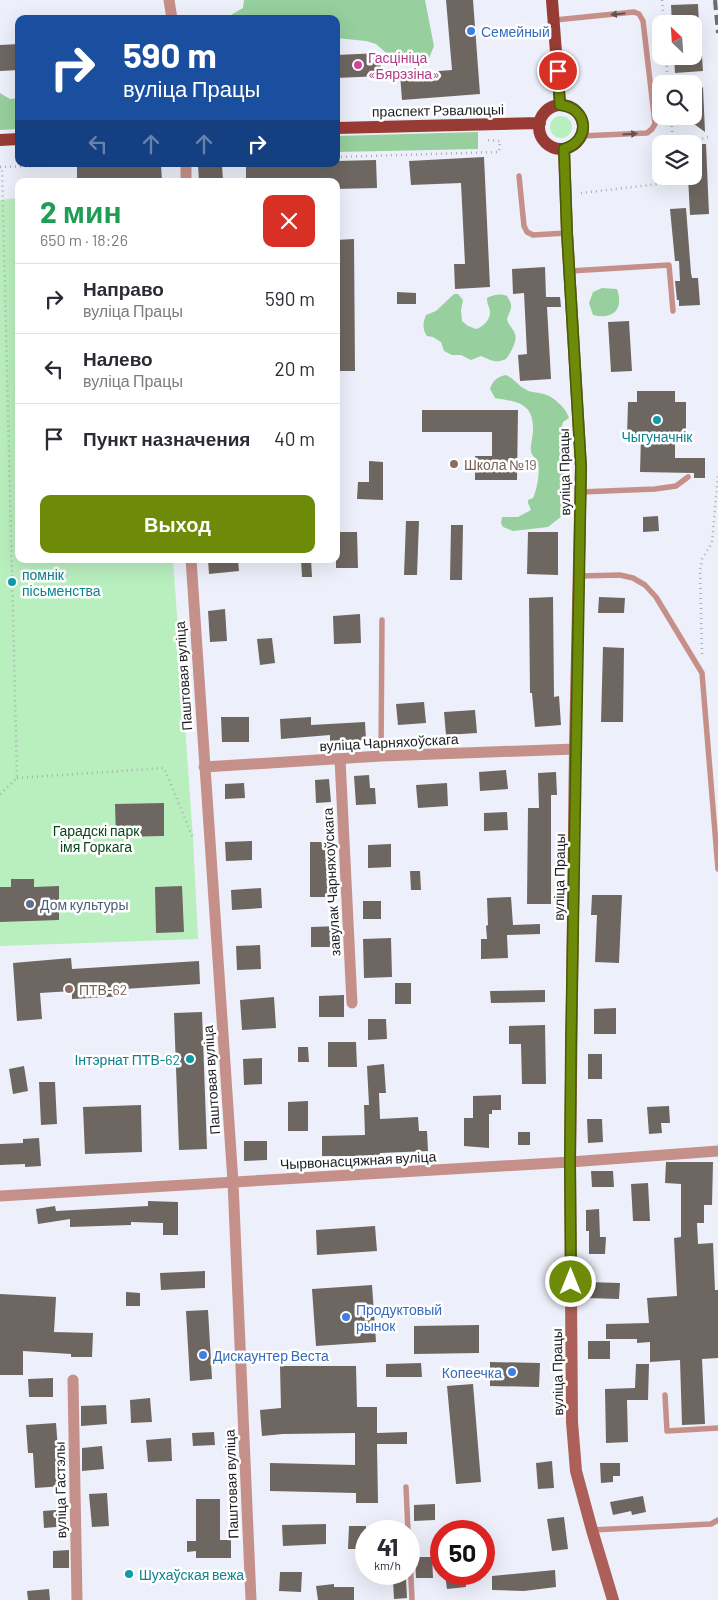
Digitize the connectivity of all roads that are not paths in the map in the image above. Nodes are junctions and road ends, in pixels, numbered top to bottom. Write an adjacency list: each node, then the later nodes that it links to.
1 (169, 0): 3 (street)
2 (552, 0): 4 (main road)
3 (171, 15)
4 (555, 20): 5 (main road); 8 (lane, one-way to 4)
5 (560, 105): 6 (main road); 8 (main road)
6 (540, 124): 7 (main road, праспект Рэвалюцыі); 11 (main road)
7 (340, 128)
8 (581, 136): 11 (main road)
9 (15, 139): 10 (main road)
10 (0, 140)
11 (564, 149): 13 (main road, вуліца Працы)
12 (519, 176): 13 (lane)
13 (567, 233): 14 (main road, вуліца Працы)
14 (570, 271): 15 (lane); 17 (main road, вуліца Працы)
15 (673, 311)
16 (688, 477): 17 (lane)
17 (581, 492): 19 (main road, вуліца Працы)
18 (191, 563): 24 (street, Паштовая вуліца)
19 (579, 576): 21 (main road, вуліца Працы); 25 (lane)
20 (382, 620): 22 (lane)
21 (575, 749): 22 (street, вуліца Чарняхоўскага); 28 (main road, вуліца Працы)
22 (382, 756): 23 (street, вуліца Чарняхоўскага)
23 (340, 759): 24 (street, вуліца Чарняхоўскага); 26 (street, завулак Чарняхоўскага)
24 (204, 767): 29 (street, Паштовая вуліца)
25 (718, 869)
26 (352, 1002)
27 (718, 1152): 28 (street, Чырвонасцяжная вуліца)
28 (570, 1162): 29 (street, Чырвонасцяжная вуліца); 37 (main road, вуліца Працы)
29 (233, 1182): 30 (street, Чырвонасцяжная вуліца); 40 (street, Паштовая вуліца)
30 (0, 1196)
31 (73, 1380): 39 (street, вуліца Гастэлы)
32 (665, 1395): 33 (lane)
33 (718, 1428)
34 (406, 1487): 35 (lane)
35 (408, 1520)
36 (718, 1520): 37 (lane)
37 (592, 1530): 42 (main road, вуліца Працы)
38 (411, 1585): 41 (lane)
39 (77, 1600)
40 (251, 1600)
41 (412, 1600)
42 (613, 1600)

